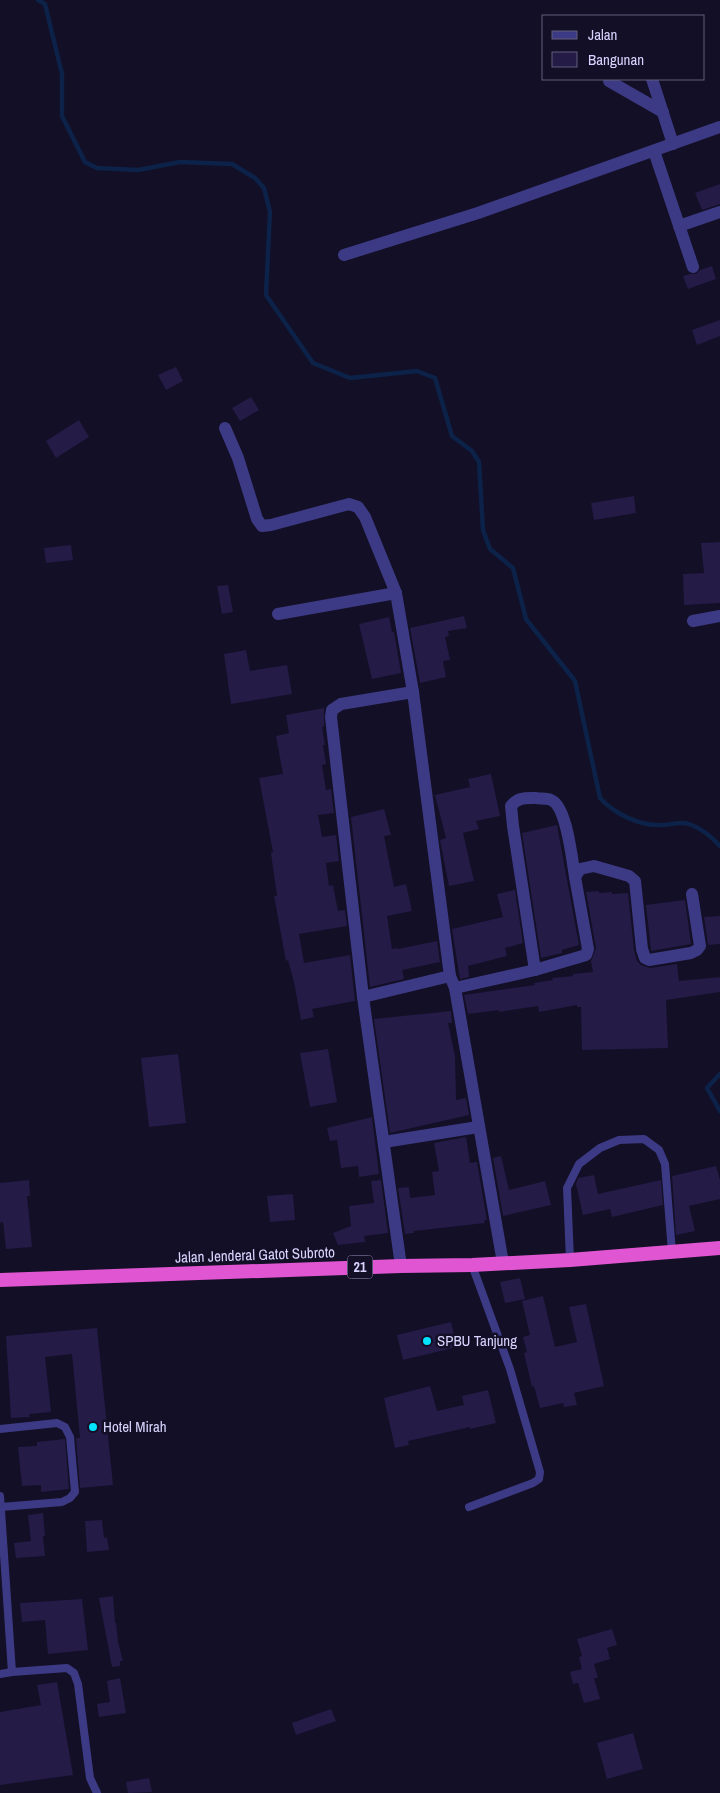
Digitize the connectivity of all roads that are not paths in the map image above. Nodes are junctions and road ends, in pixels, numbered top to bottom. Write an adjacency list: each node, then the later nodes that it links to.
1 (609, 80): 3 (street)
2 (652, 80): 3 (street)
3 (663, 112): 5 (street)
4 (720, 127): 5 (street)
5 (674, 144): 6 (street)
6 (654, 151): 8 (street); 9 (street)
7 (720, 212): 8 (street)
8 (679, 226): 10 (street)
9 (344, 255)
10 (693, 267)
11 (225, 428): 12 (street)
12 (396, 593): 13 (street); 16 (street)
13 (278, 614)
14 (720, 616): 15 (street)
15 (693, 621)
16 (413, 692): 20 (street); 21 (street)
17 (575, 877): 18 (street); 19 (street); 19 (street)
18 (692, 894)
19 (536, 970): 20 (street)
20 (452, 982): 21 (street); 22 (street)
21 (364, 998): 23 (street)
22 (478, 1127): 23 (street); 27 (street)
23 (384, 1142): 29 (street)
24 (720, 1248): 25 (highway, Jalan Jenderal Gatot Subroto / 21)
25 (672, 1252): 26 (highway, Jalan Jenderal Gatot Subroto / 21); 26 (lane)
26 (570, 1260): 27 (highway, Jalan Jenderal Gatot Subroto / 21)
27 (503, 1263): 28 (highway, Jalan Jenderal Gatot Subroto / 21)
28 (472, 1265): 29 (highway, Jalan Jenderal Gatot Subroto / 21); 34 (lane)
29 (401, 1266): 30 (highway, Jalan Jenderal Gatot Subroto / 21)
30 (0, 1280)
31 (0, 1429): 33 (lane)
32 (0, 1496): 33 (lane)
33 (1, 1507): 35 (lane)
34 (468, 1507)
35 (12, 1672): 36 (lane); 37 (lane)
36 (0, 1674)
37 (97, 1793)

